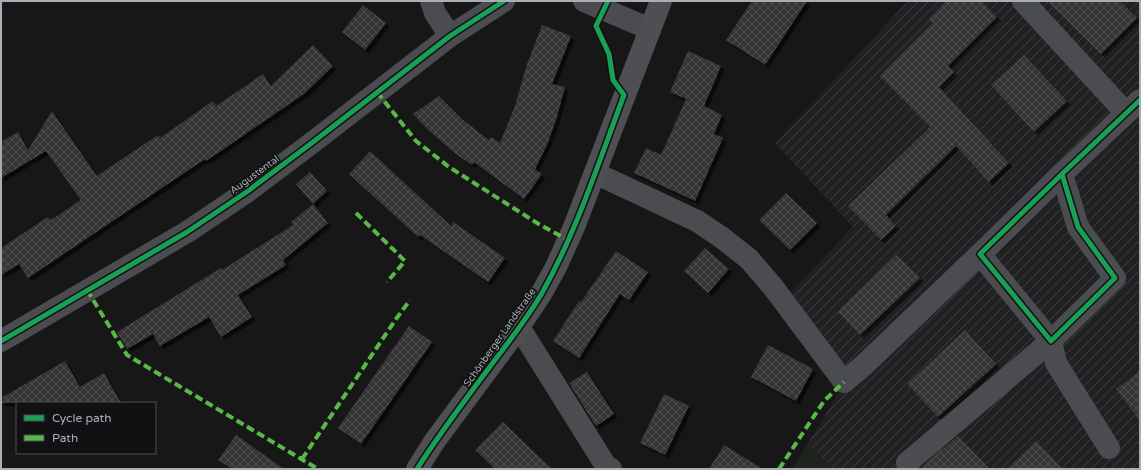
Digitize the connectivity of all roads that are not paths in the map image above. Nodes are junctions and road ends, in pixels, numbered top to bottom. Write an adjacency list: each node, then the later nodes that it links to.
1 (431, 1): 7 (street)
2 (504, 1): 7 (street, Augustental)
3 (584, 1): 6 (street)
4 (661, 1): 6 (main road, Schönberger Landstraße)
5 (1023, 1): 8 (street)
6 (650, 29): 9 (main road, Schönberger Landstraße)
7 (450, 36): 13 (street, Augustental)
8 (1133, 107): 10 (street)
9 (595, 173): 11 (street); 12 (main road, Schönberger Landstraße)
10 (1062, 174): 11 (street); 14 (street)
11 (980, 254): 14 (street)
12 (520, 327): 17 (main road, Schönberger Landstraße); 18 (street)
13 (1, 341)
14 (1051, 341): 15 (street); 16 (street)
15 (1109, 448)
16 (906, 463)
17 (417, 469)
18 (611, 469)

